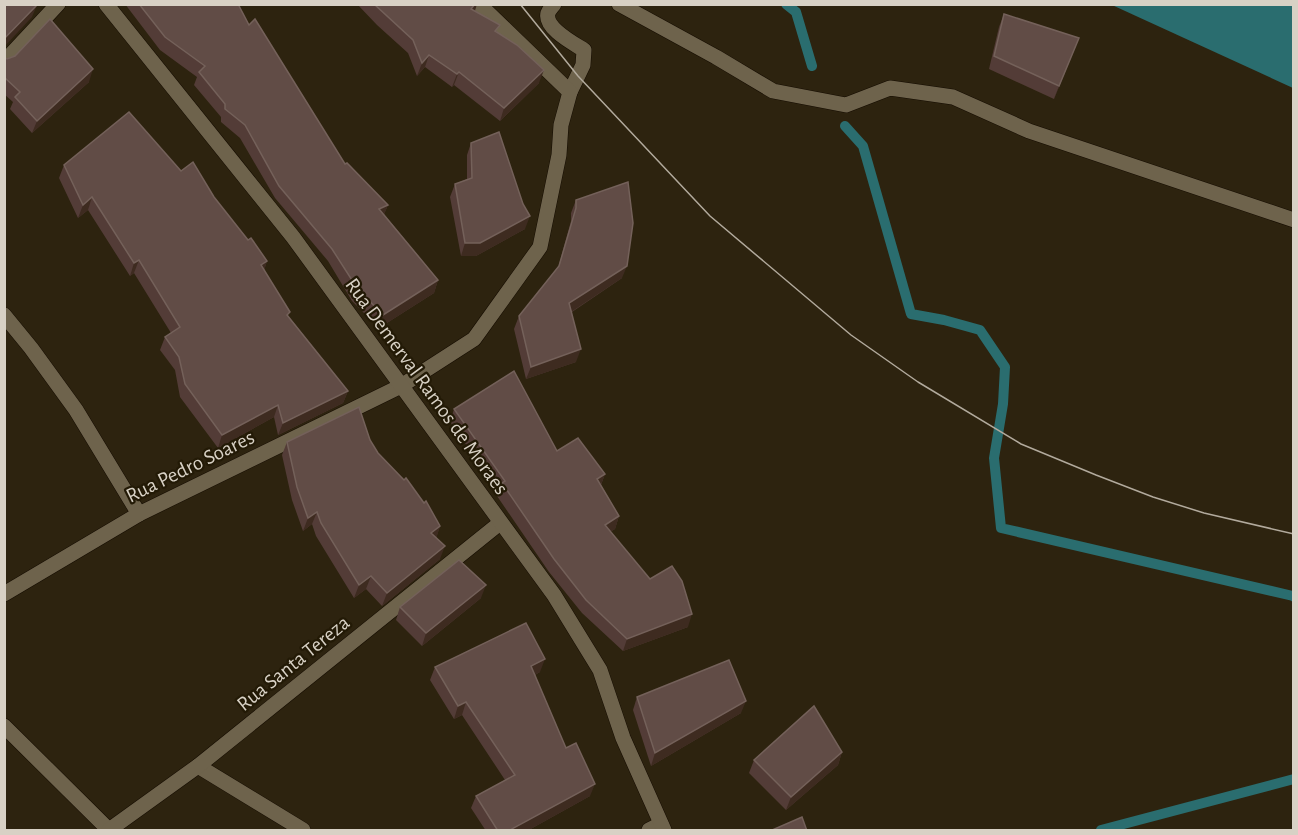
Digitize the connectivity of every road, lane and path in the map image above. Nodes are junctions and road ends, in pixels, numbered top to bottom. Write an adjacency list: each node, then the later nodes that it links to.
1 (58, 4): 6 (street)
2 (106, 4): 10 (street, Rua Demerval Ramos de Moraes)
3 (479, 4): 7 (street)
4 (554, 4): 7 (street)
5 (619, 4): 8 (street)
6 (4, 62)
7 (570, 92): 10 (street, Rua Pedro Soares)
8 (1293, 220)
9 (4, 315): 11 (street)
10 (401, 387): 11 (street, Rua Pedro Soares); 12 (street, Rua Demerval Ramos de Moraes)
11 (139, 514): 13 (street, Rua Pedro Soares)
12 (500, 523): 15 (street, Rua Santa Tereza); 16 (street, Rua Demerval Ramos de Moraes)
13 (4, 594)
14 (4, 726): 17 (street)
15 (198, 766): 17 (street, Rua Santa Tereza); 18 (street)
16 (658, 828)
17 (109, 831)
18 (303, 831)

